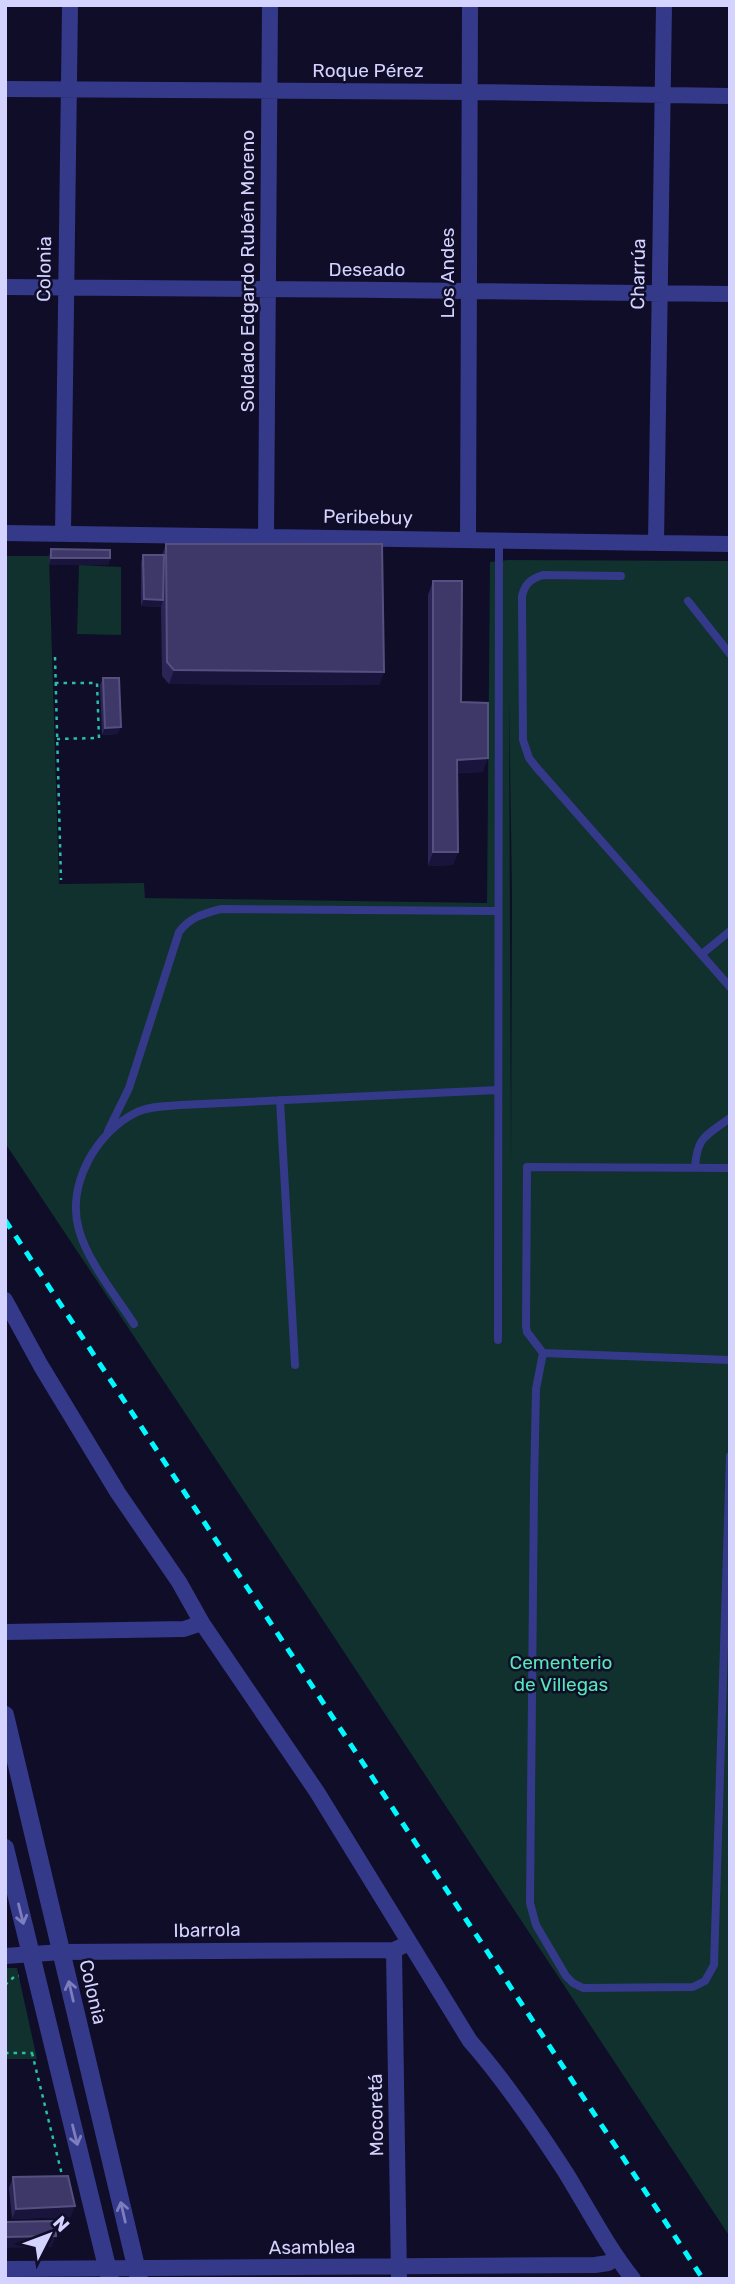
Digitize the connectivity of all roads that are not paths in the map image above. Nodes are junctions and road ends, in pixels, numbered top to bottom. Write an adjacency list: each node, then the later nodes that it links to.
1 (69, 5): 6 (street, Colonia)
2 (270, 5): 7 (street, Soldado Edgardo Rubén Moreno)
3 (470, 5): 8 (street, Los Andes)
4 (664, 5): 9 (street, Charrúa)
5 (5, 89): 6 (street, Roque Pérez)
6 (69, 90): 7 (street, Roque Pérez); 12 (street, Colonia)
7 (269, 91): 8 (street, Roque Pérez); 14 (street, Soldado Edgardo Rubén Moreno)
8 (470, 92): 9 (street, Roque Pérez); 13 (street, Los Andes)
9 (663, 95): 10 (street, Roque Pérez); 15 (street, Charrúa)
10 (730, 96)
11 (5, 288): 12 (street, Deseado)
12 (65, 288): 14 (street, Deseado); 18 (street, Colonia)
13 (468, 290): 14 (street, Deseado); 15 (street, Deseado); 20 (street, Los Andes)
14 (268, 291): 19 (street, Soldado Edgardo Rubén Moreno)
15 (659, 293): 16 (street, Deseado); 22 (street, Charrúa)
16 (730, 294)
17 (5, 533): 18 (street, Peribebuy)
18 (63, 534): 19 (street, Peribebuy)
19 (265, 536): 20 (street, Peribebuy)
20 (468, 540): 21 (street, Peribebuy)
21 (499, 540): 22 (street, Peribebuy); 27 (lane)
22 (656, 543): 23 (street, Peribebuy)
23 (730, 544)
24 (621, 576): 29 (lane)
25 (688, 600): 26 (lane)
26 (730, 654)
27 (498, 911): 31 (lane); 34 (lane)
28 (730, 931): 29 (lane)
29 (702, 954): 30 (lane)
30 (730, 986)
31 (498, 1090): 32 (lane); 39 (lane)
32 (280, 1100): 34 (lane); 42 (lane)
33 (730, 1118): 35 (lane)
34 (100, 1143): 38 (lane)
35 (695, 1168): 36 (lane); 40 (lane)
36 (730, 1168)
37 (5, 1300): 44 (street)
38 (134, 1324)
39 (498, 1339)
40 (543, 1353): 41 (lane); 43 (lane)
41 (730, 1360)
42 (295, 1365)
43 (730, 1456)
44 (202, 1623): 45 (street); 48 (street)
45 (5, 1632)
46 (5, 1715): 49 (street, Colonia)
47 (5, 1848): 50 (street, one-way to 50)
48 (401, 1947): 49 (street, Ibarrola); 52 (street); 54 (street, Mocoretá)
49 (62, 1952): 50 (street, Ibarrola); 56 (street, Colonia, one-way to 49)
50 (31, 1955): 51 (street, Ibarrola); 55 (street, one-way to 55)
51 (5, 1956)
52 (617, 2257): 54 (street, Asamblea); 57 (street)
53 (5, 2269): 55 (street, Asamblea)
54 (399, 2272): 56 (street, Asamblea)
55 (109, 2274): 56 (street, Asamblea)
56 (138, 2274)
57 (633, 2279)

